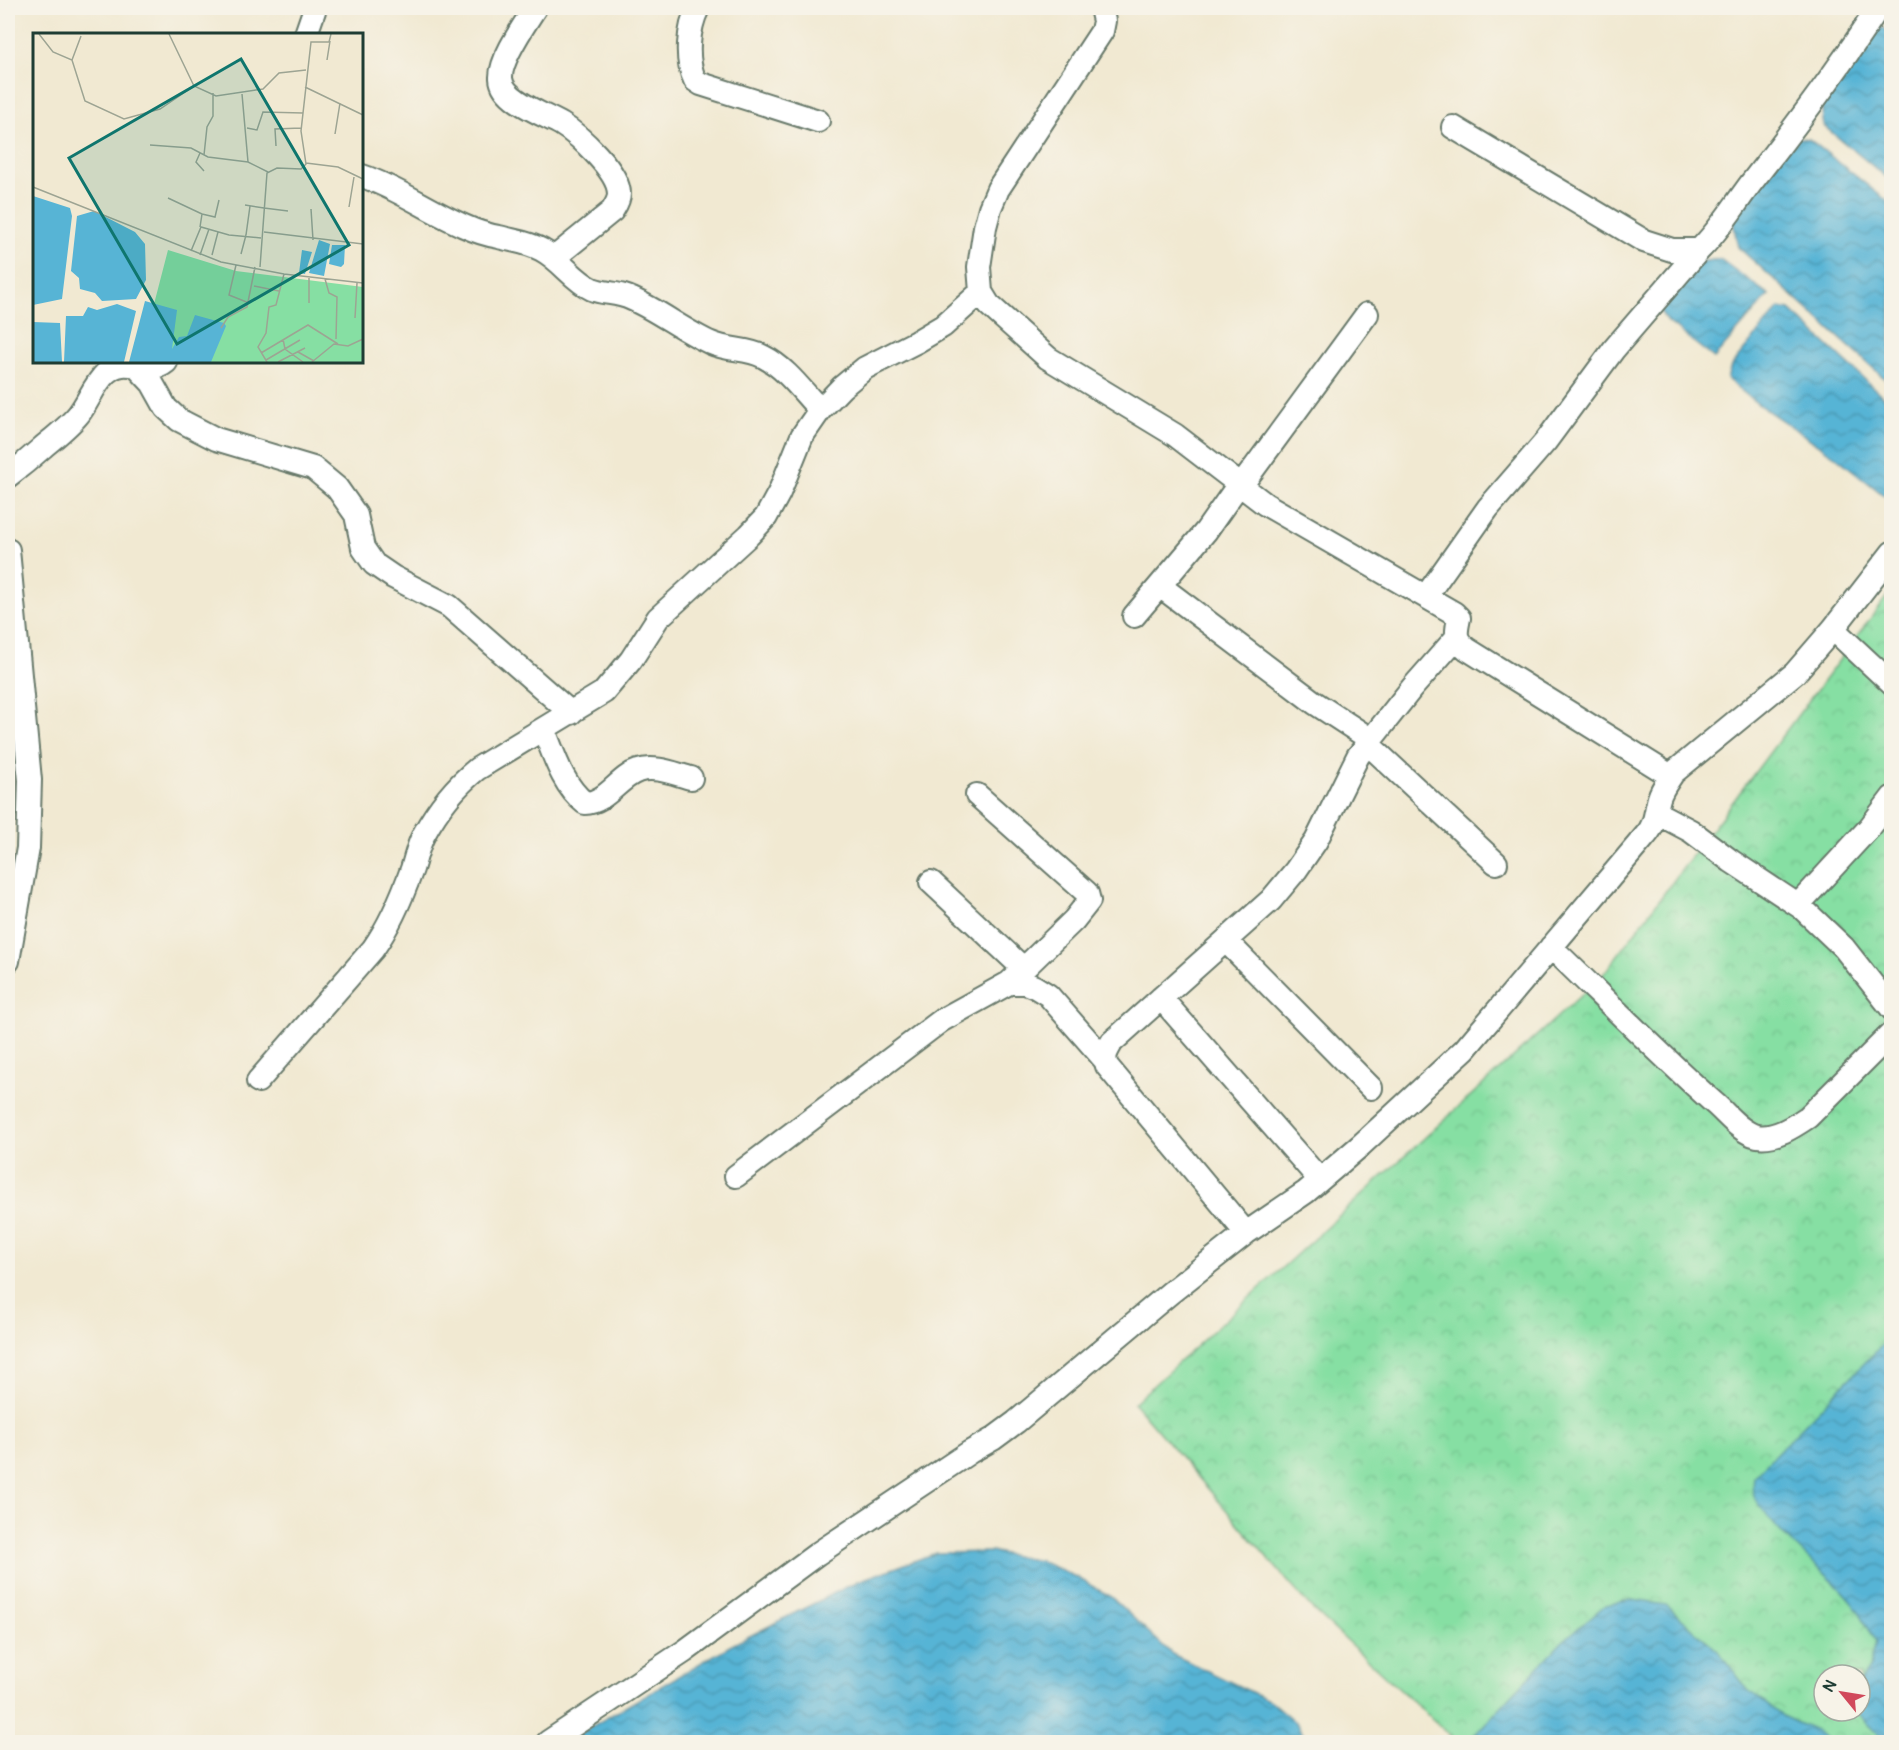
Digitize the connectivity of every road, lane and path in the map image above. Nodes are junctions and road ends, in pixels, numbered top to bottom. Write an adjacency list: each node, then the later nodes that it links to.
1 (315, 8): 6 (street)
2 (535, 8): 11 (street)
3 (698, 8): 7 (street)
4 (1101, 8): 12 (street)
5 (1878, 8): 10 (street)
6 (306, 33)
7 (818, 121)
8 (1453, 127): 10 (street)
9 (363, 176): 11 (street)
10 (1699, 250): 22 (street)
11 (554, 258): 16 (street)
12 (981, 292): 16 (street); 18 (street)
13 (1367, 314): 18 (street)
14 (164, 363): 15 (street)
15 (137, 367): 17 (street); 27 (street)
16 (820, 410): 27 (street)
17 (8, 476)
18 (1235, 492): 21 (street); 22 (street)
19 (8, 550): 40 (street)
20 (1892, 553): 25 (street)
21 (1160, 586): 23 (street); 29 (street)
22 (1426, 596): 24 (street)
23 (1134, 616)
24 (1457, 628): 29 (street); 30 (street)
25 (1833, 629): 26 (street); 30 (street)
26 (1892, 684)
27 (571, 713): 28 (street)
28 (544, 730): 31 (street); 46 (street)
29 (1369, 741): 35 (street); 38 (street)
30 (1671, 776): 34 (street)
31 (691, 778)
32 (977, 795): 41 (street)
33 (1892, 798): 37 (street)
34 (1657, 813): 37 (street); 39 (street)
35 (1496, 863)
36 (931, 882): 41 (street)
37 (1798, 905): 43 (street)
38 (1226, 941): 42 (street); 47 (street)
39 (1551, 947): 44 (street); 49 (street)
40 (8, 961)
41 (1017, 976): 45 (street); 48 (street)
42 (1161, 998): 45 (street); 49 (street)
43 (1892, 1009)
44 (1892, 1033)
45 (1104, 1059): 50 (street)
46 (258, 1081)
47 (1371, 1088)
48 (736, 1176)
49 (1320, 1180): 50 (street)
50 (1246, 1233): 51 (street)
51 (549, 1743)

